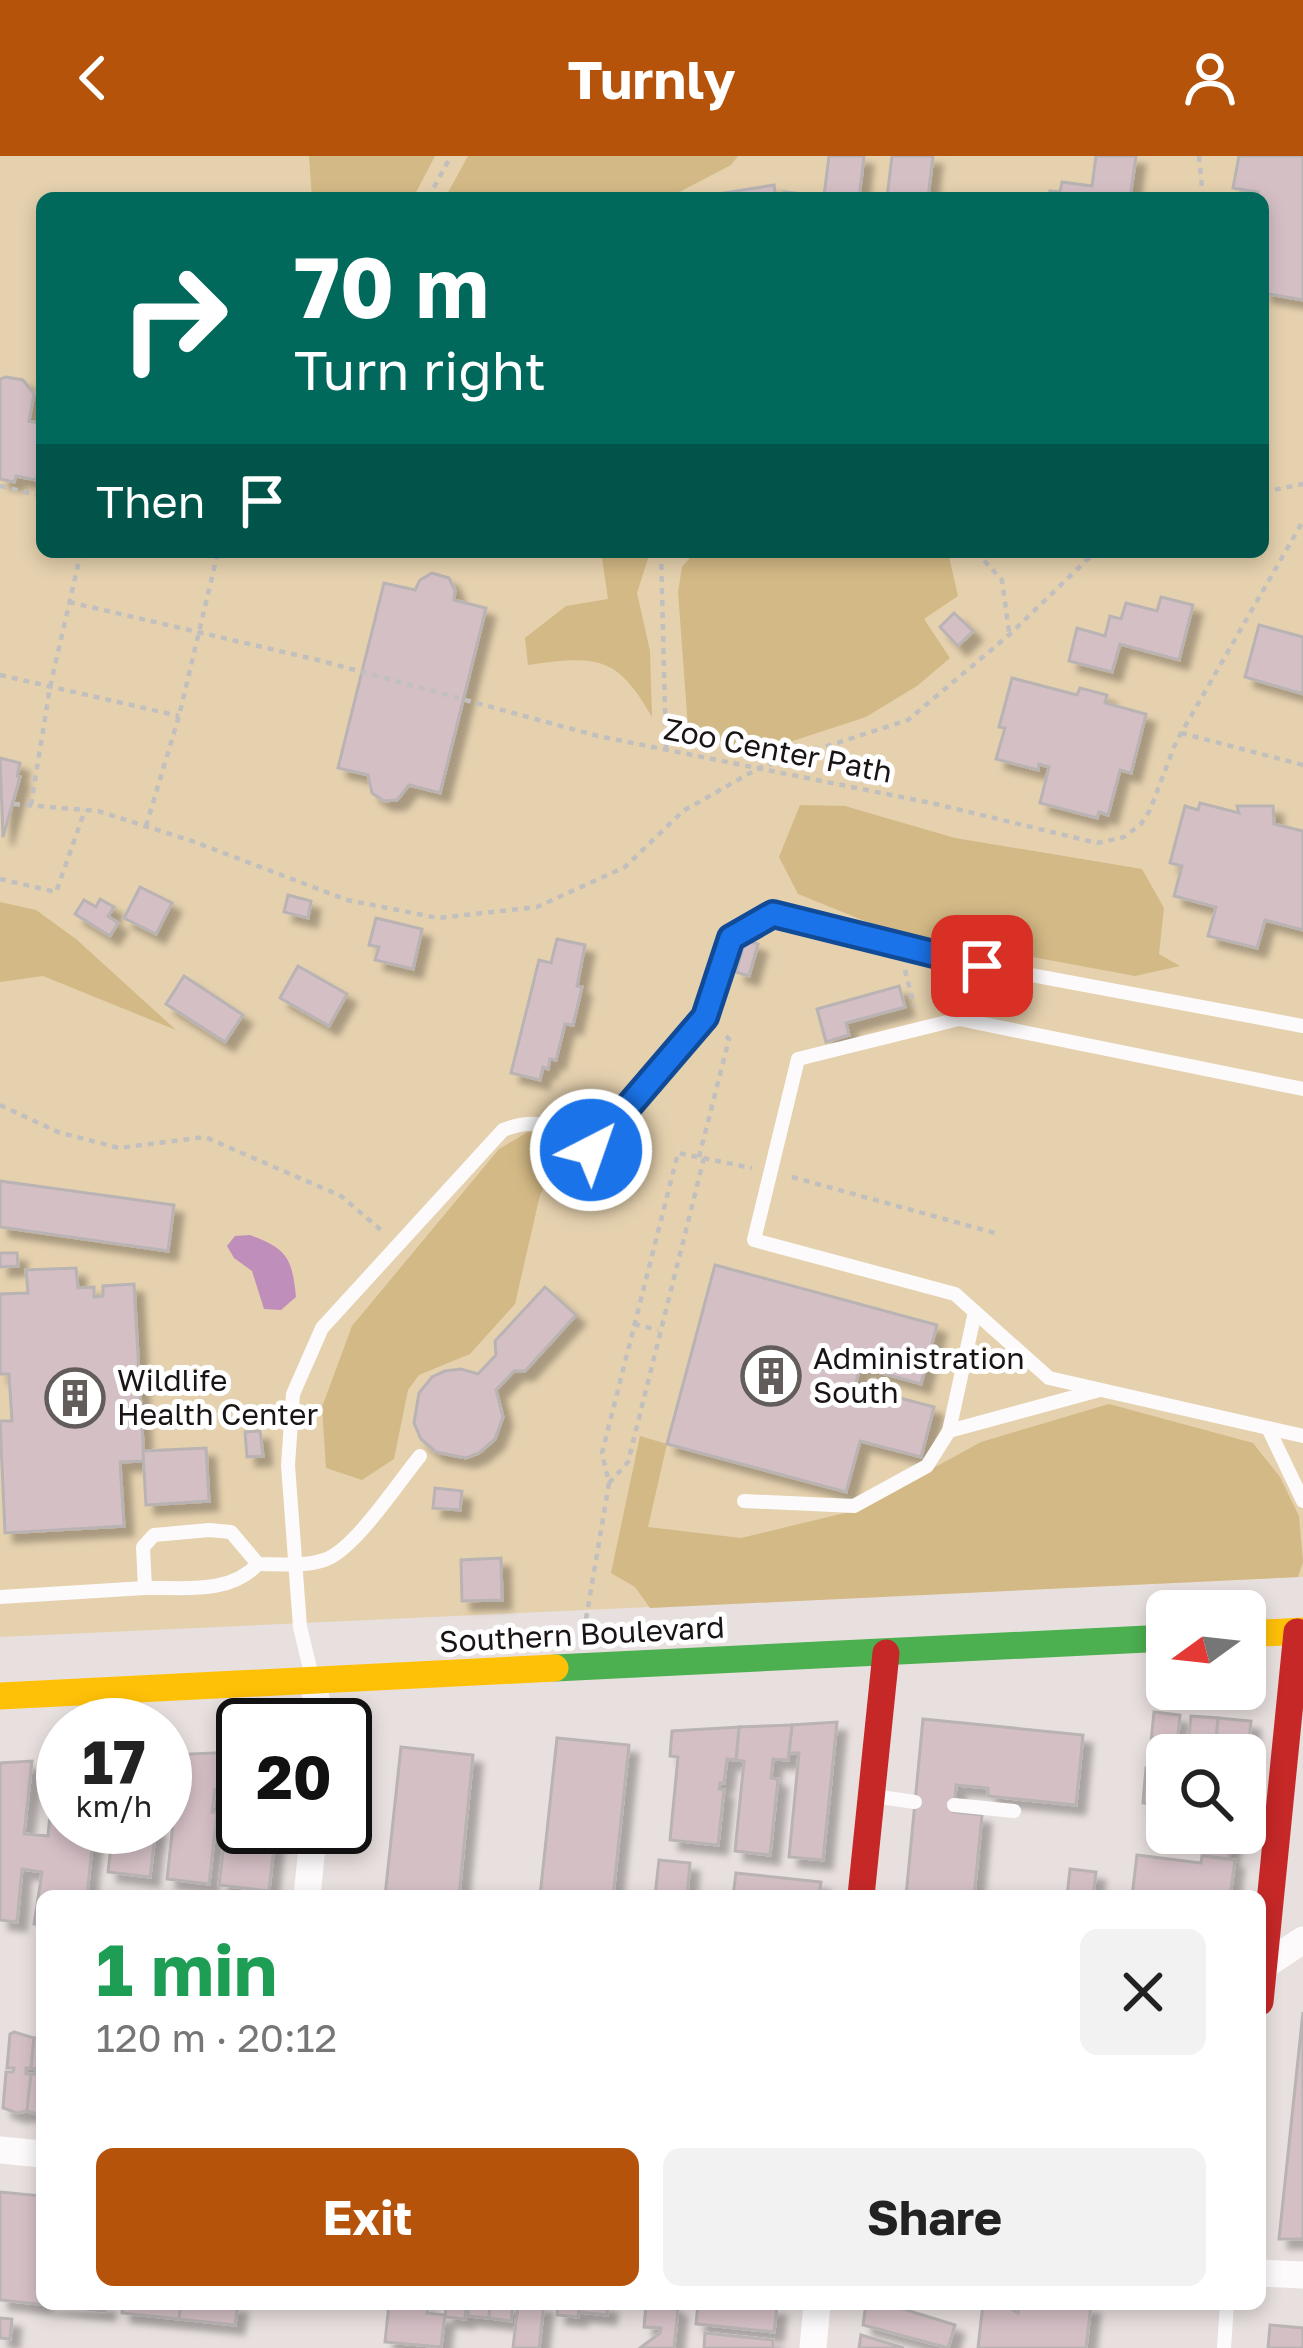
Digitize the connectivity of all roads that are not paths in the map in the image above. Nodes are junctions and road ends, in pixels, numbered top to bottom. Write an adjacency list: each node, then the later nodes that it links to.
1 (1303, 1026): 12 (lane)
2 (1303, 1089): 3 (lane)
3 (976, 1312): 4 (lane); 6 (lane)
4 (1101, 1390): 5 (lane); 6 (lane)
5 (1268, 1429): 7 (lane); 9 (lane)
6 (949, 1431): 10 (lane)
7 (1303, 1436)
8 (420, 1456): 12 (lane)
9 (1303, 1501)
10 (744, 1502)
11 (258, 1564): 12 (lane); 13 (lane); 13 (lane)
12 (296, 1565): 19 (lane)
13 (145, 1588): 14 (lane)
14 (0, 1597)
15 (1301, 1627): 16 (main road); 30 (main road)
16 (1266, 1631)
17 (1146, 1639): 18 (main road, Southern Boulevard)
18 (886, 1653): 19 (main road, Southern Boulevard); 22 (main road)
19 (313, 1682): 20 (main road, Southern Boulevard); 21 (street)
20 (0, 1696)
21 (316, 1698)
22 (871, 1796): 23 (lane); 28 (main road)
23 (915, 1802)
24 (954, 1805): 25 (lane)
25 (1014, 1811)
26 (311, 1854): 27 (street)
27 (308, 1890)
28 (862, 1890)
29 (1303, 1940): 31 (street)
30 (1266, 1948)
31 (1266, 1965)
32 (0, 2150): 33 (street)
33 (36, 2153)
34 (1266, 2273): 35 (street)
35 (1303, 2275)
36 (817, 2310): 38 (street)
37 (1227, 2310): 39 (lane)
38 (813, 2348)
39 (1224, 2348)

